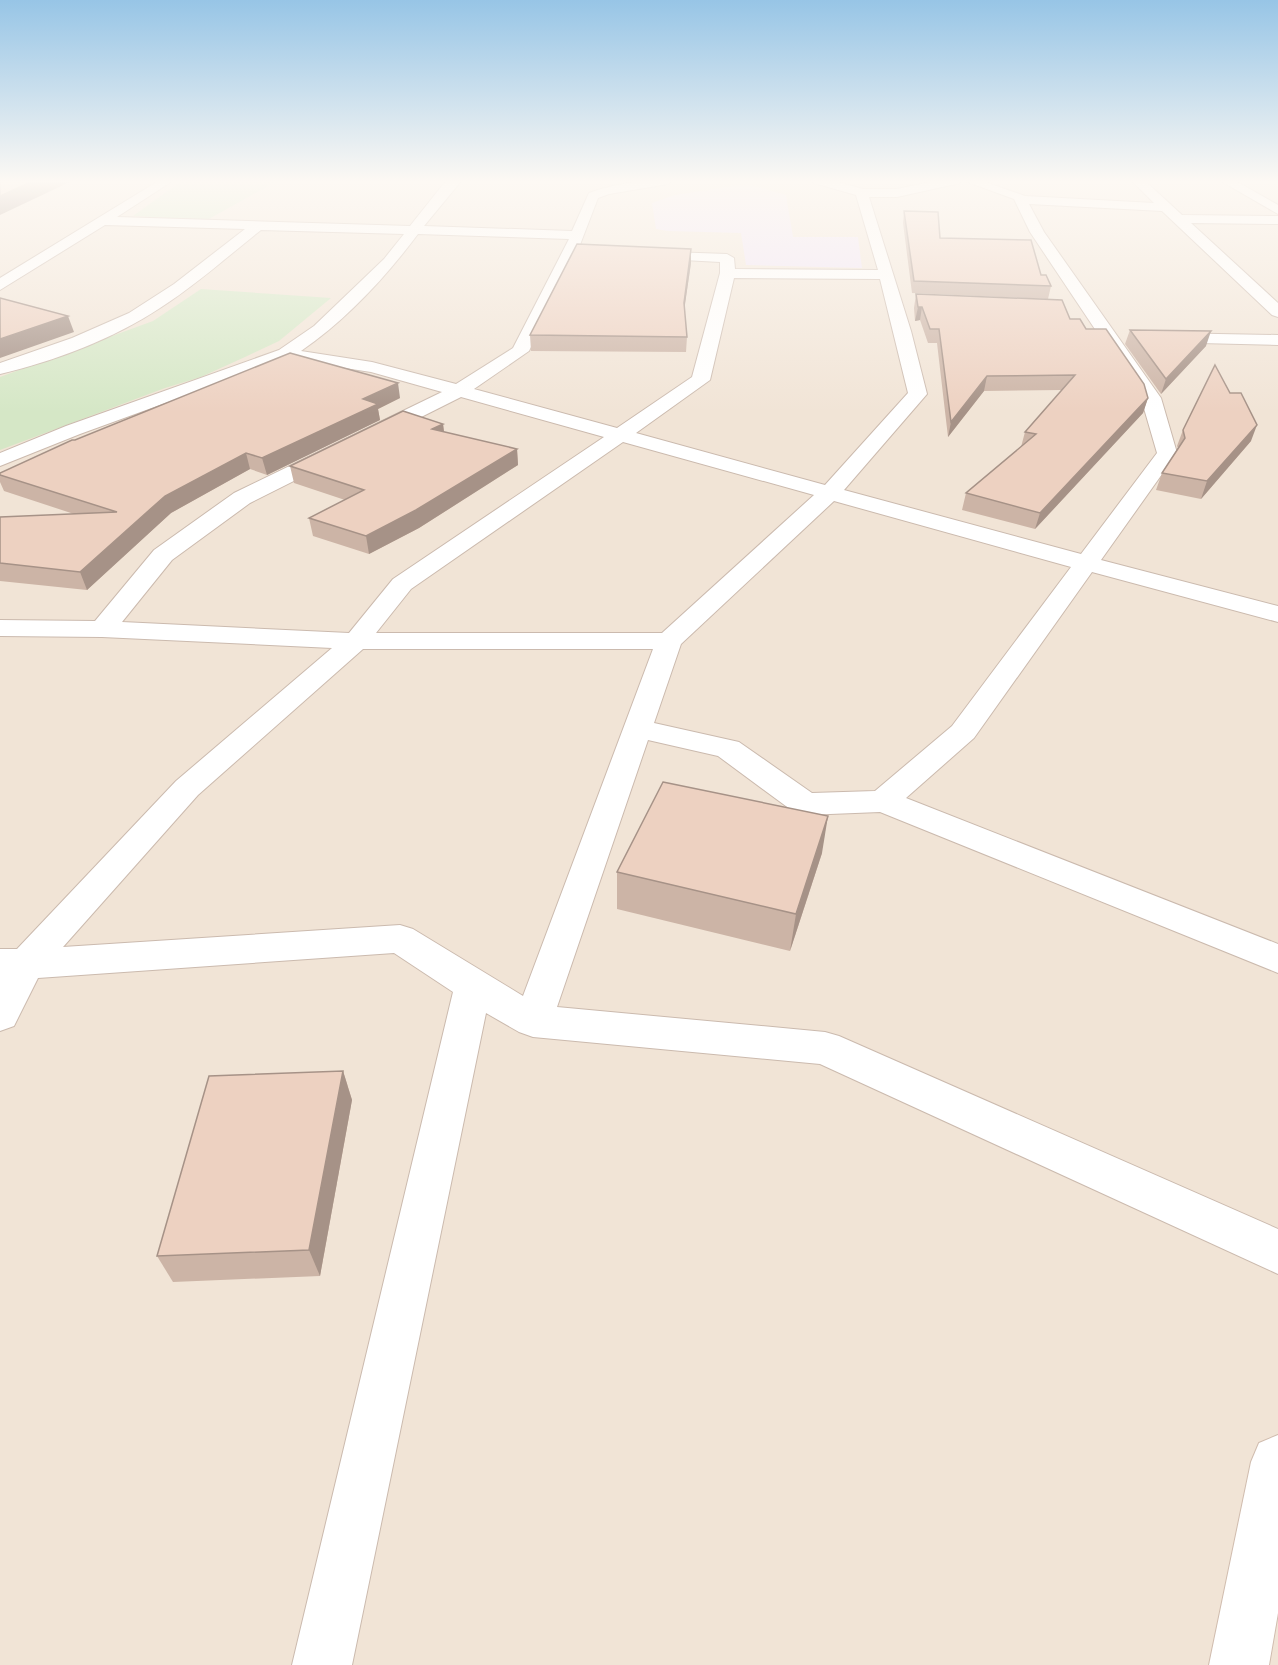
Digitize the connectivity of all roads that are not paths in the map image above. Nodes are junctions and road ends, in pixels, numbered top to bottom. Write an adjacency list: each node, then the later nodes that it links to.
1 (44, 258): 11 (street)
2 (216, 258): 18 (street)
3 (392, 258): 17 (street)
4 (572, 258): 19 (street)
5 (721, 258): 9 (street)
6 (881, 258): 10 (street)
7 (1054, 258): 13 (street)
8 (1220, 258): 14 (street)
9 (728, 273): 10 (street); 20 (street)
10 (886, 275): 22 (street)
11 (0, 285)
12 (1065, 306): 13 (street)
13 (1088, 307): 15 (street)
14 (1278, 312)
15 (1109, 337): 16 (street); 23 (street)
16 (1278, 340)
17 (285, 354): 19 (street); 21 (street)
18 (0, 369)
19 (459, 391): 20 (street); 26 (street)
20 (620, 436): 22 (street); 27 (street)
21 (0, 460)
22 (829, 493): 23 (street); 28 (street)
23 (1085, 563): 24 (street); 30 (street)
24 (1278, 614)
25 (0, 628): 26 (street)
26 (102, 629): 27 (street)
27 (356, 641): 28 (street); 32 (street)
28 (669, 641): 29 (street)
29 (638, 729): 30 (street); 35 (street)
30 (883, 801): 31 (street)
31 (1278, 959)
32 (13, 963): 33 (street); 34 (street)
33 (472, 986): 35 (street); 38 (street)
34 (0, 1014)
35 (533, 1021): 36 (street)
36 (1278, 1252)
37 (1278, 1462): 39 (street)
38 (322, 1665)
39 (1239, 1665)

